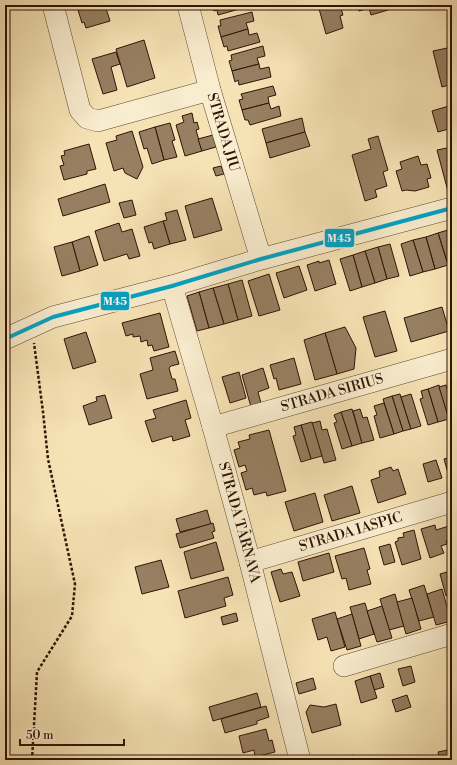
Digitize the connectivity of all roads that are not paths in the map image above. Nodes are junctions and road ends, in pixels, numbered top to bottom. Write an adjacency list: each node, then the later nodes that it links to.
1 (53, 5): 3 (street)
2 (188, 5): 3 (street, STRADA JIU)
3 (210, 90): 5 (street, STRADA JIU)
4 (452, 208): 5 (street)
5 (261, 259): 6 (street)
6 (172, 286): 7 (street); 9 (street, STRADA TÂRNAVA)
7 (5, 339)
8 (452, 359): 9 (street, STRADA SIRIUS)
9 (213, 427): 11 (street, STRADA TÂRNAVA)
10 (452, 502): 11 (street, STRADA IASPIC)
11 (250, 562): 14 (street, STRADA TÂRNAVA)
12 (452, 634): 13 (street)
13 (344, 666)
14 (300, 760)

